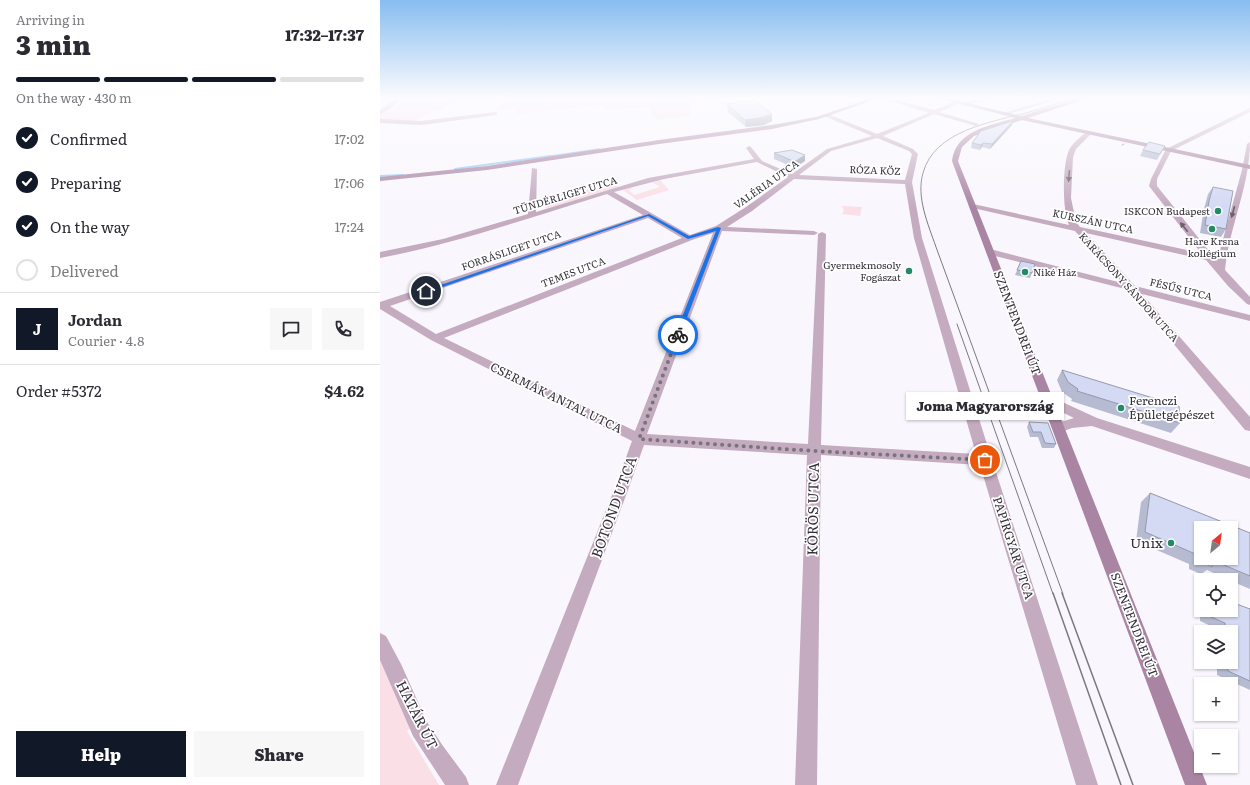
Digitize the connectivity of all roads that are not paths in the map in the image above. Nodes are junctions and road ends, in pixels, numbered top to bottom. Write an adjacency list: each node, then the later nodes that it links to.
1 (716, 135): 16 (street)
2 (875, 135): 8 (street)
3 (881, 135): 8 (street, VALÉRIA UTCA)
4 (972, 135): 19 (street, SZENTENDREI ÚT)
5 (1087, 135): 23 (street, KARÁCSONY SÁNDOR UTCA, one-way to 23)
6 (1097, 135): 11 (street)
7 (1200, 135): 11 (street)
8 (878, 136): 15 (street, VALÉRIA UTCA); 17 (street, PAPÍRGYÁR UTCA)
9 (1250, 144): 13 (street)
10 (749, 148): 12 (street)
11 (1168, 150): 13 (street); 27 (street, one-way to 11)
12 (758, 160): 15 (street); 18 (street, TÜNDÉRLIGET UTCA)
13 (1248, 167): 28 (street, one-way to 28)
14 (534, 169): 21 (street)
15 (794, 177): 17 (street, RÓZA KÖZ); 22 (street, VALÉRIA UTCA)
16 (380, 179)
17 (908, 182): 40 (street, PAPÍRGYÁR UTCA)
18 (609, 192): 20 (street); 21 (street, TÜNDÉRLIGET UTCA)
19 (973, 206): 23 (street, KURSZÁN UTCA); 25 (street, SZENTENDREI ÚT)
20 (649, 215): 24 (street); 31 (street, FORRÁSLIGET UTCA)
21 (532, 216): 26 (street, TÜNDÉRLIGET UTCA)
22 (719, 228): 24 (street, TEMES UTCA); 38 (street, BOTOND UTCA); 39 (street, KÖRÖS UTCA)
23 (1077, 229): 27 (street, KURSZÁN UTCA); 29 (street, KARÁCSONY SÁNDOR UTCA)
24 (688, 238): 33 (street, TEMES UTCA)
25 (990, 252): 29 (street, FÉSŰS UTCA); 34 (street, SZENTENDREI ÚT)
26 (380, 255)
27 (1209, 257): 28 (street)
28 (1220, 266): 30 (street)
29 (1132, 288): 32 (street, FÉSŰS UTCA); 36 (street, KARÁCSONY SÁNDOR UTCA)
30 (1250, 302)
31 (381, 306): 33 (street, CSERMÁK ANTAL UTCA)
32 (1250, 318)
33 (435, 338): 38 (street, CSERMÁK ANTAL UTCA)
34 (1048, 400): 35 (street); 37 (street, SZENTENDREI ÚT)
35 (1093, 421): 37 (street); 41 (street)
36 (1250, 426)
37 (1058, 428): 47 (street, SZENTENDREI ÚT)
38 (639, 439): 39 (street, CSERMÁK ANTAL UTCA); 44 (street, BOTOND UTCA)
39 (814, 451): 40 (street, CSERMÁK ANTAL UTCA); 45 (street, KÖRÖS UTCA)
40 (985, 460): 46 (street, PAPÍRGYÁR UTCA)
41 (1250, 473)
42 (380, 642): 43 (street, HATÁR ÚT)
43 (458, 785)
44 (507, 785)
45 (806, 785)
46 (1088, 785)
47 (1196, 785)

